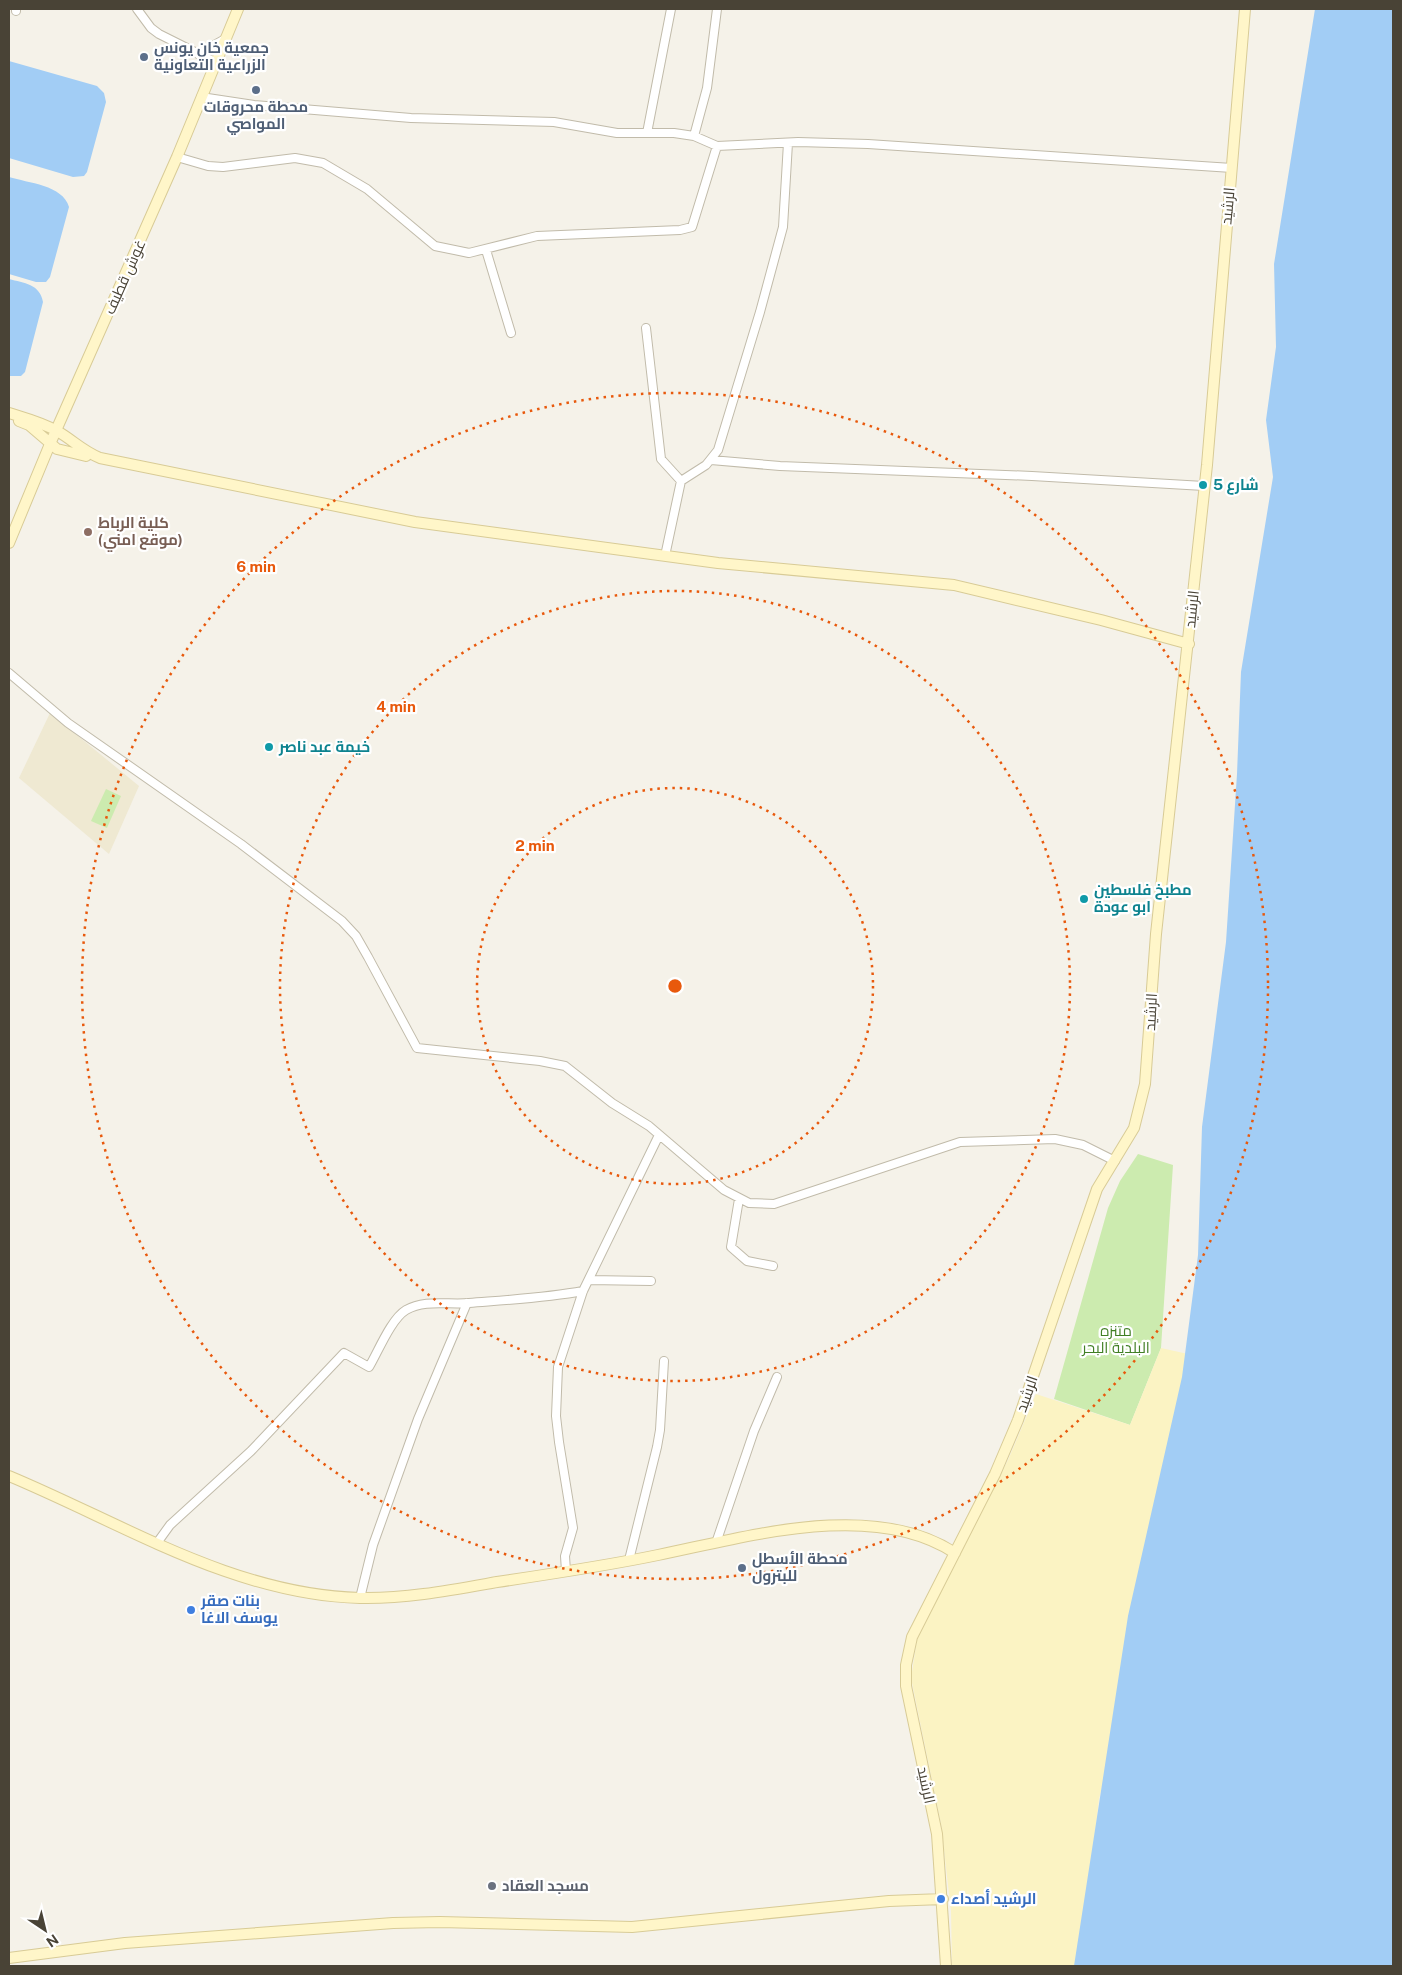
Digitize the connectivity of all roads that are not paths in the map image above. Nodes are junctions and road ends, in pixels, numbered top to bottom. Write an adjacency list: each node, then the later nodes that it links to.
1 (137, 9): 7 (street)
2 (238, 9): 6 (main road, غوش قطيف)
3 (671, 9): 10 (street)
4 (717, 9): 11 (street)
5 (1245, 9): 15 (main road, الرشيد)
6 (225, 39): 7 (street); 8 (main road, غوش قطيف)
7 (198, 54): 8 (street)
8 (216, 62): 9 (main road, غوش قطيف)
9 (201, 97): 10 (street); 14 (main road, غوش قطيف)
10 (646, 133): 11 (street)
11 (694, 136): 13 (street)
12 (788, 143): 13 (street); 15 (street); 23 (street)
13 (717, 146): 16 (street)
14 (178, 157): 16 (street); 20 (main road, غوش قطيف)
15 (1232, 168): 25 (main road, الرشيد)
16 (486, 250): 18 (street)
17 (646, 328): 24 (street)
18 (511, 333)
19 (9, 415): 20 (main road); 21 (main road)
20 (56, 431): 21 (main road, غوش قطيف); 22 (main road)
21 (50, 444): 22 (main road); 26 (main road, غوش قطيف)
22 (100, 458): 27 (main road)
23 (711, 460): 24 (street); 25 (street)
24 (681, 481): 27 (street)
25 (1204, 486): 28 (main road, الرشيد)
26 (9, 543)
27 (665, 556): 28 (main road)
28 (1189, 644): 31 (main road, الرشيد)
29 (9, 672): 30 (street)
30 (659, 1134): 32 (street); 34 (street)
31 (1115, 1161): 32 (street); 43 (main road, الرشيد)
32 (739, 1199): 33 (street)
33 (774, 1266)
34 (588, 1280): 35 (street); 36 (street)
35 (651, 1280)
36 (583, 1291): 37 (street); 45 (street)
37 (466, 1303): 42 (street); 46 (street)
38 (664, 1361): 44 (street)
39 (777, 1377): 41 (street)
40 (9, 1476): 42 (main road)
41 (717, 1540): 43 (main road); 44 (main road)
42 (157, 1543): 46 (main road)
43 (955, 1553): 47 (main road, الرشيد)
44 (629, 1560): 45 (main road)
45 (566, 1571): 46 (main road)
46 (360, 1598)
47 (943, 1899): 48 (main road); 49 (main road, الرشيد)
48 (9, 1958)
49 (946, 1966)

